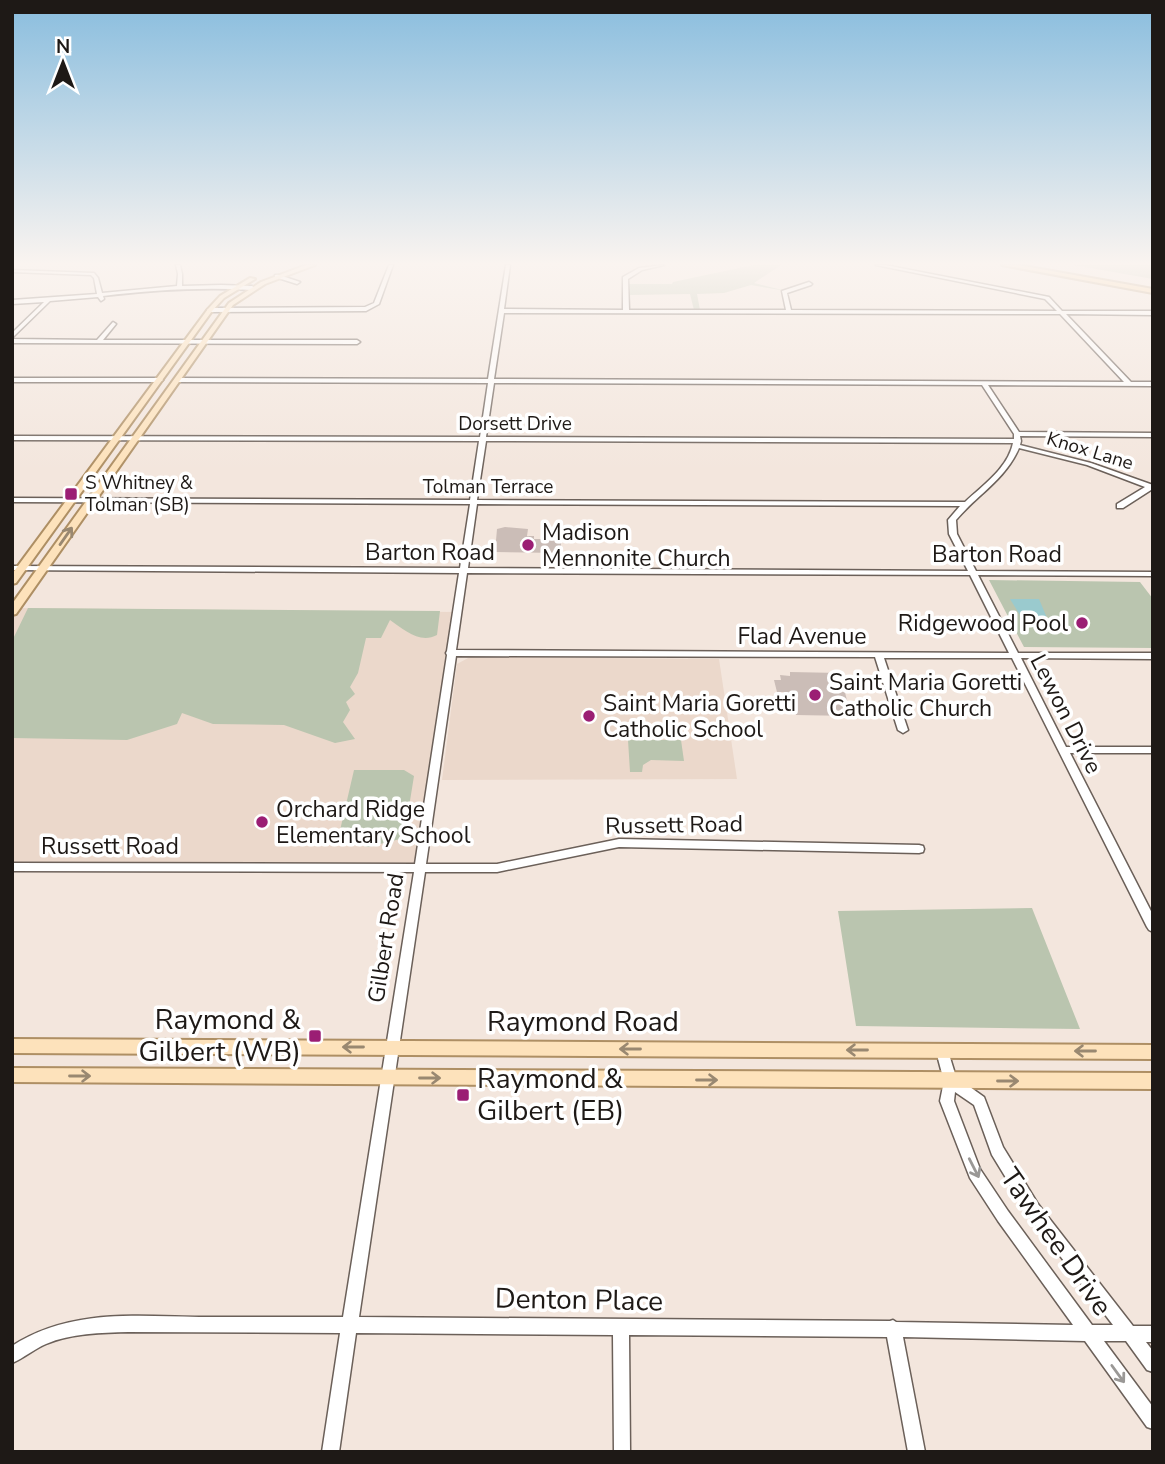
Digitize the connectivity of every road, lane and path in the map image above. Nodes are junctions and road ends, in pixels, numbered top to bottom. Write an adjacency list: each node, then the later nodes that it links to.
1 (105, 333): 7 (street)
2 (193, 333): 8 (main road)
3 (211, 333): 9 (main road)
4 (498, 333): 14 (street, Gilbert Road)
5 (1082, 333): 16 (street)
6 (12, 339): 7 (street)
7 (98, 342): 8 (street)
8 (187, 342): 9 (street); 12 (main road)
9 (205, 342): 10 (street); 13 (main road)
10 (357, 342)
11 (12, 380): 12 (street)
12 (160, 380): 18 (main road); 21 (main road)
13 (177, 380): 14 (street); 18 (main road)
14 (490, 382): 15 (street); 23 (street, Gilbert Road)
15 (984, 384): 16 (street); 24 (street)
16 (1129, 384): 17 (street)
17 (1153, 384)
18 (147, 420): 22 (main road)
19 (1153, 435): 24 (street, Dorsett Drive)
20 (12, 438): 21 (street, Dorsett Drive)
21 (117, 438): 22 (street, Dorsett Drive); 27 (main road)
22 (134, 438): 23 (street, Dorsett Drive); 28 (main road)
23 (482, 440): 24 (street, Dorsett Drive); 29 (street, Gilbert Road)
24 (1017, 441): 25 (street, Knox Lane); 30 (street, Lewon Drive)
25 (1151, 488): 31 (street)
26 (12, 500): 27 (street, Tolman Terrace)
27 (72, 500): 28 (street, Tolman Terrace); 35 (main road)
28 (90, 501): 29 (street, Tolman Terrace); 32 (main road, one-way to 28)
29 (473, 503): 30 (street, Tolman Terrace); 33 (street, Gilbert Road)
30 (965, 505): 34 (street, Lewon Drive)
31 (1121, 506)
32 (42, 569): 33 (street, Barton Road); 35 (street, Barton Road); 37 (main road)
33 (463, 571): 34 (street, Barton Road); 38 (street, Gilbert Road)
34 (972, 573): 36 (street, Barton Road); 40 (street, Lewon Drive)
35 (15, 574)
36 (1153, 574)
37 (12, 612)
38 (450, 653): 39 (street, Flad Avenue); 47 (street, Gilbert Road)
39 (879, 655): 40 (street, Flad Avenue); 42 (street)
40 (1015, 656): 41 (street, Flad Avenue); 43 (street, Lewon Drive)
41 (1153, 656)
42 (903, 730)
43 (1062, 750): 44 (street); 48 (street, Lewon Drive)
44 (1153, 750)
45 (919, 849): 47 (street, Russett Road)
46 (12, 867): 47 (street, Russett Road)
47 (420, 869): 50 (street, Gilbert Road)
48 (1153, 927)
49 (12, 1046): 50 (main road, Raymond Road, one-way to 49)
50 (392, 1047): 51 (main road, Raymond Road, one-way to 50); 54 (street, Gilbert Road)
51 (942, 1051): 52 (main road, Raymond Road, one-way to 51); 55 (street, Tawhee Drive)
52 (1153, 1052)
53 (12, 1075): 54 (main road, one-way to 54)
54 (386, 1078): 55 (main road, one-way to 55); 57 (street, Gilbert Road)
55 (951, 1081): 56 (main road, one-way to 56); 60 (street, Tawhee Drive, one-way to 60); 61 (street, Tawhee Drive)
56 (1153, 1082)
57 (351, 1326): 58 (street, Denton Place); 63 (street, Denton Place); 66 (street, Gilbert Road)
58 (621, 1328): 59 (street, Denton Place); 67 (street)
59 (893, 1328): 60 (street, Denton Place); 68 (street)
60 (1088, 1333): 61 (street, Denton Place); 65 (street, Tawhee Drive, one-way to 65)
61 (1129, 1334): 62 (street, Denton Place); 64 (street, Tawhee Drive)
62 (1153, 1334)
63 (12, 1355)
64 (1153, 1364)
65 (1153, 1420)
66 (330, 1452)
67 (622, 1452)
68 (917, 1452)

